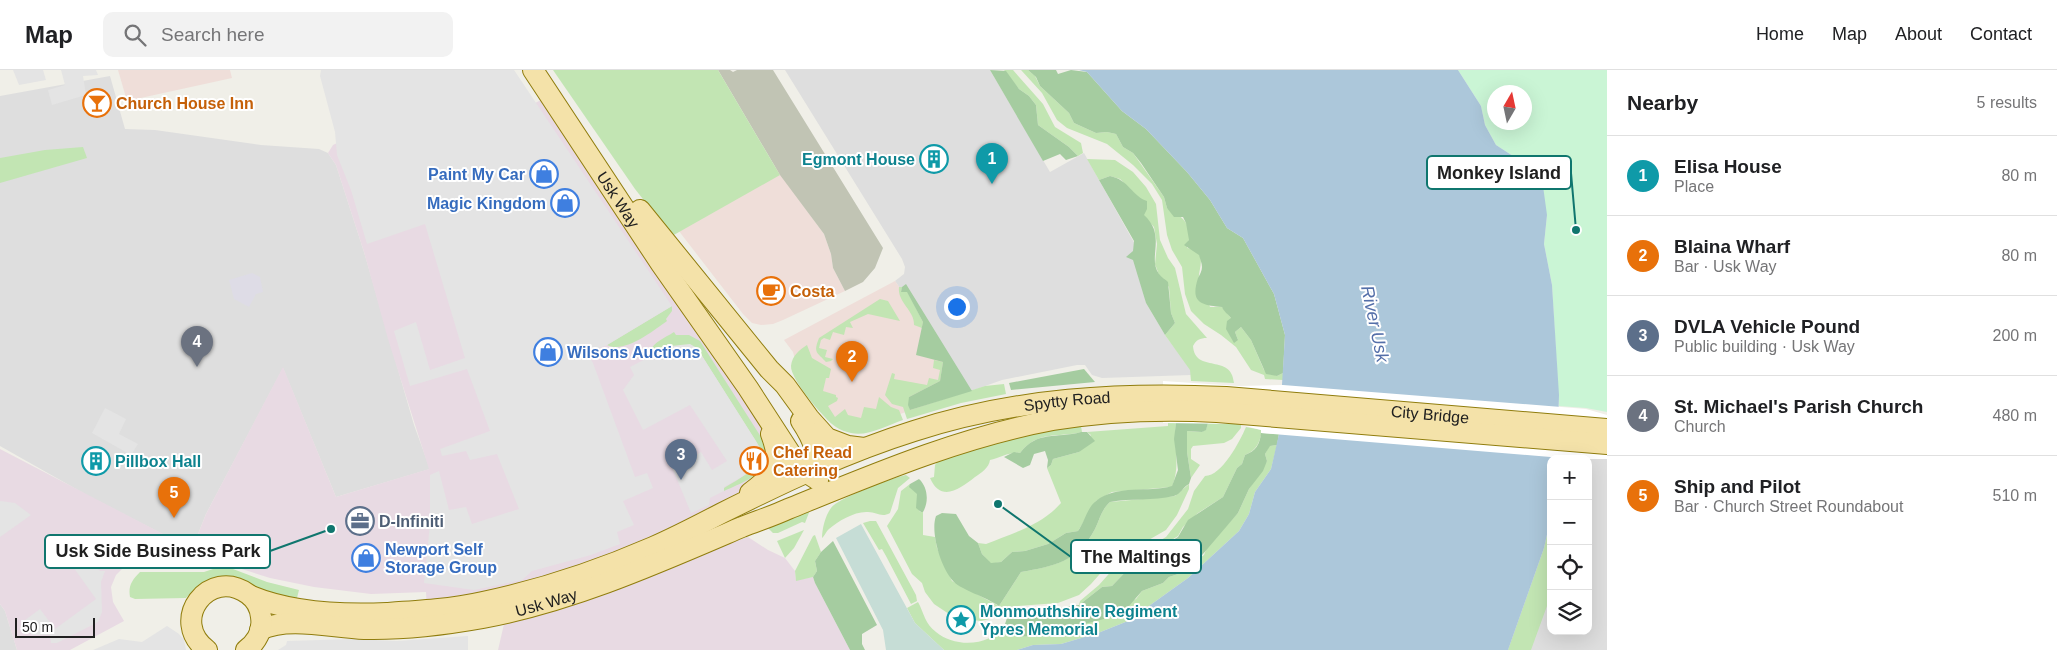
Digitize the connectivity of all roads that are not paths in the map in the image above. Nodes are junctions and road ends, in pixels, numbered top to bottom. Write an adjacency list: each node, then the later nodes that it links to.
1 (533, 70): 4 (main road, Usk Way)
2 (544, 70): 3 (main road, Usk Way)
3 (768, 369): 10 (main road, Usk Way); 12 (main road, Usk Way)
4 (756, 401): 12 (main road, Usk Way); 13 (main road, Usk Way)
5 (1164, 402): 6 (main road, Spytty Road); 10 (main road, Spytty Road); 11 (main road, Spytty Road)
6 (1275, 408): 8 (main road, City Bridge)
7 (1607, 429): 8 (main road)
8 (1584, 434): 9 (main road)
9 (1607, 444)
10 (864, 448): 12 (main road, Usk Way)
11 (912, 460): 12 (main road, Usk Way)
12 (815, 479): 13 (main road, Usk Way); 15 (main road, Usk Way)
13 (722, 513): 14 (main road, Usk Way)
14 (251, 596): 15 (main road); 16 (main road, Usk Way)
15 (260, 630): 17 (main road)
16 (204, 649)
17 (246, 650)

